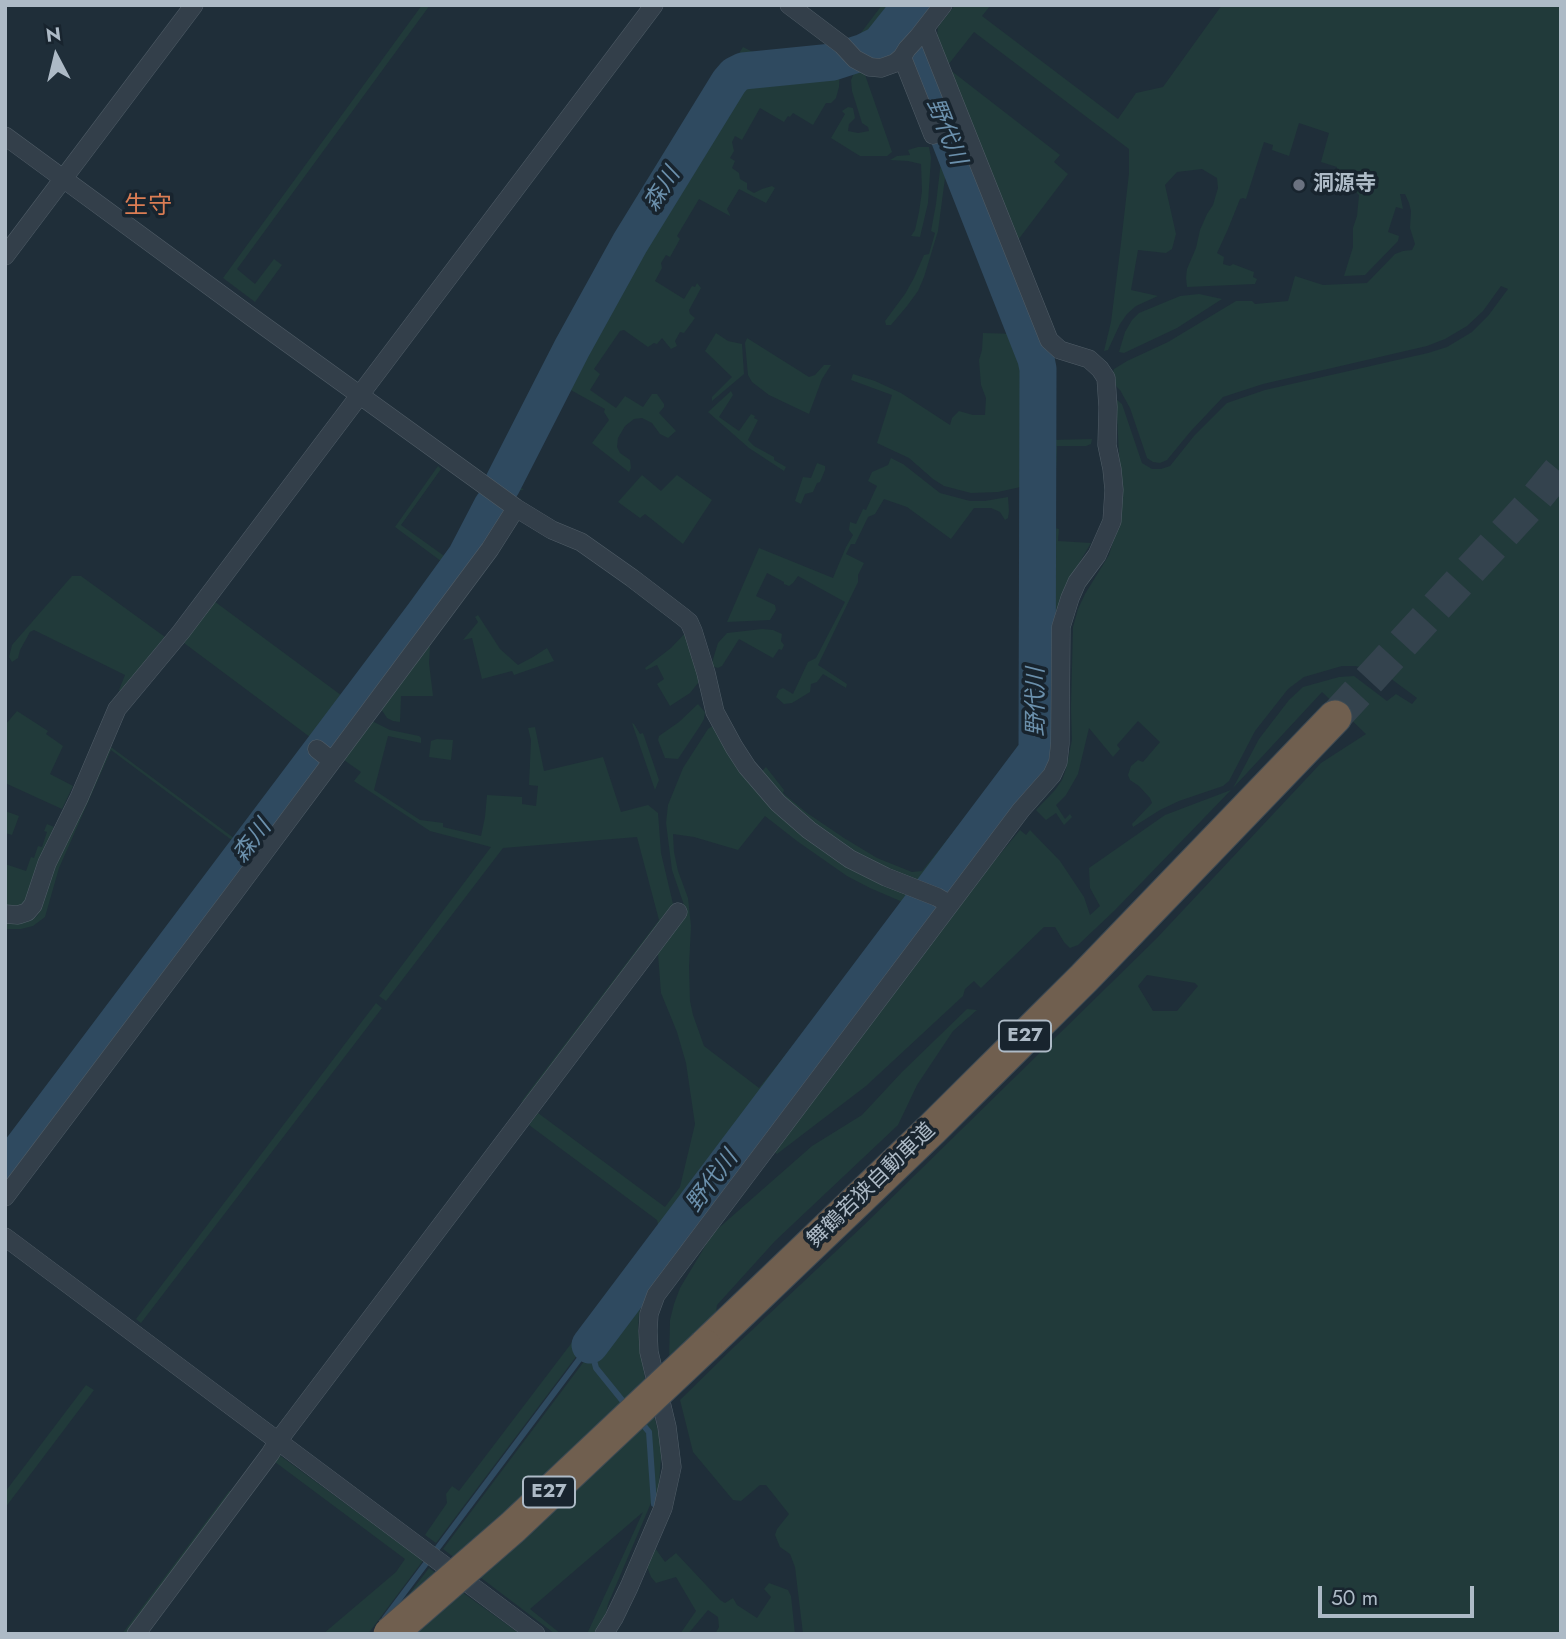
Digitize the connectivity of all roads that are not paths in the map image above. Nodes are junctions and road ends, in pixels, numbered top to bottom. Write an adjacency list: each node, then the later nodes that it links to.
1 (194, 5): 8 (street)
2 (653, 5): 10 (street)
3 (789, 5): 5 (street)
4 (943, 5): 5 (street)
5 (913, 43): 6 (street); 6 (street)
6 (952, 127): 13 (street)
7 (5, 136): 8 (street)
8 (64, 178): 9 (street); 10 (street)
9 (5, 256)
10 (360, 395): 11 (street); 15 (street)
11 (516, 508): 13 (street); 16 (street)
12 (1335, 717): 20 (highway, 舞鶴若狭自動車道 / E27, bridge)
13 (936, 898): 22 (street)
14 (678, 912): 18 (street)
15 (5, 914)
16 (5, 1197)
17 (5, 1237): 18 (street)
18 (278, 1441): 19 (street); 21 (street)
19 (136, 1634)
20 (390, 1634)
21 (536, 1634)
22 (604, 1634)

